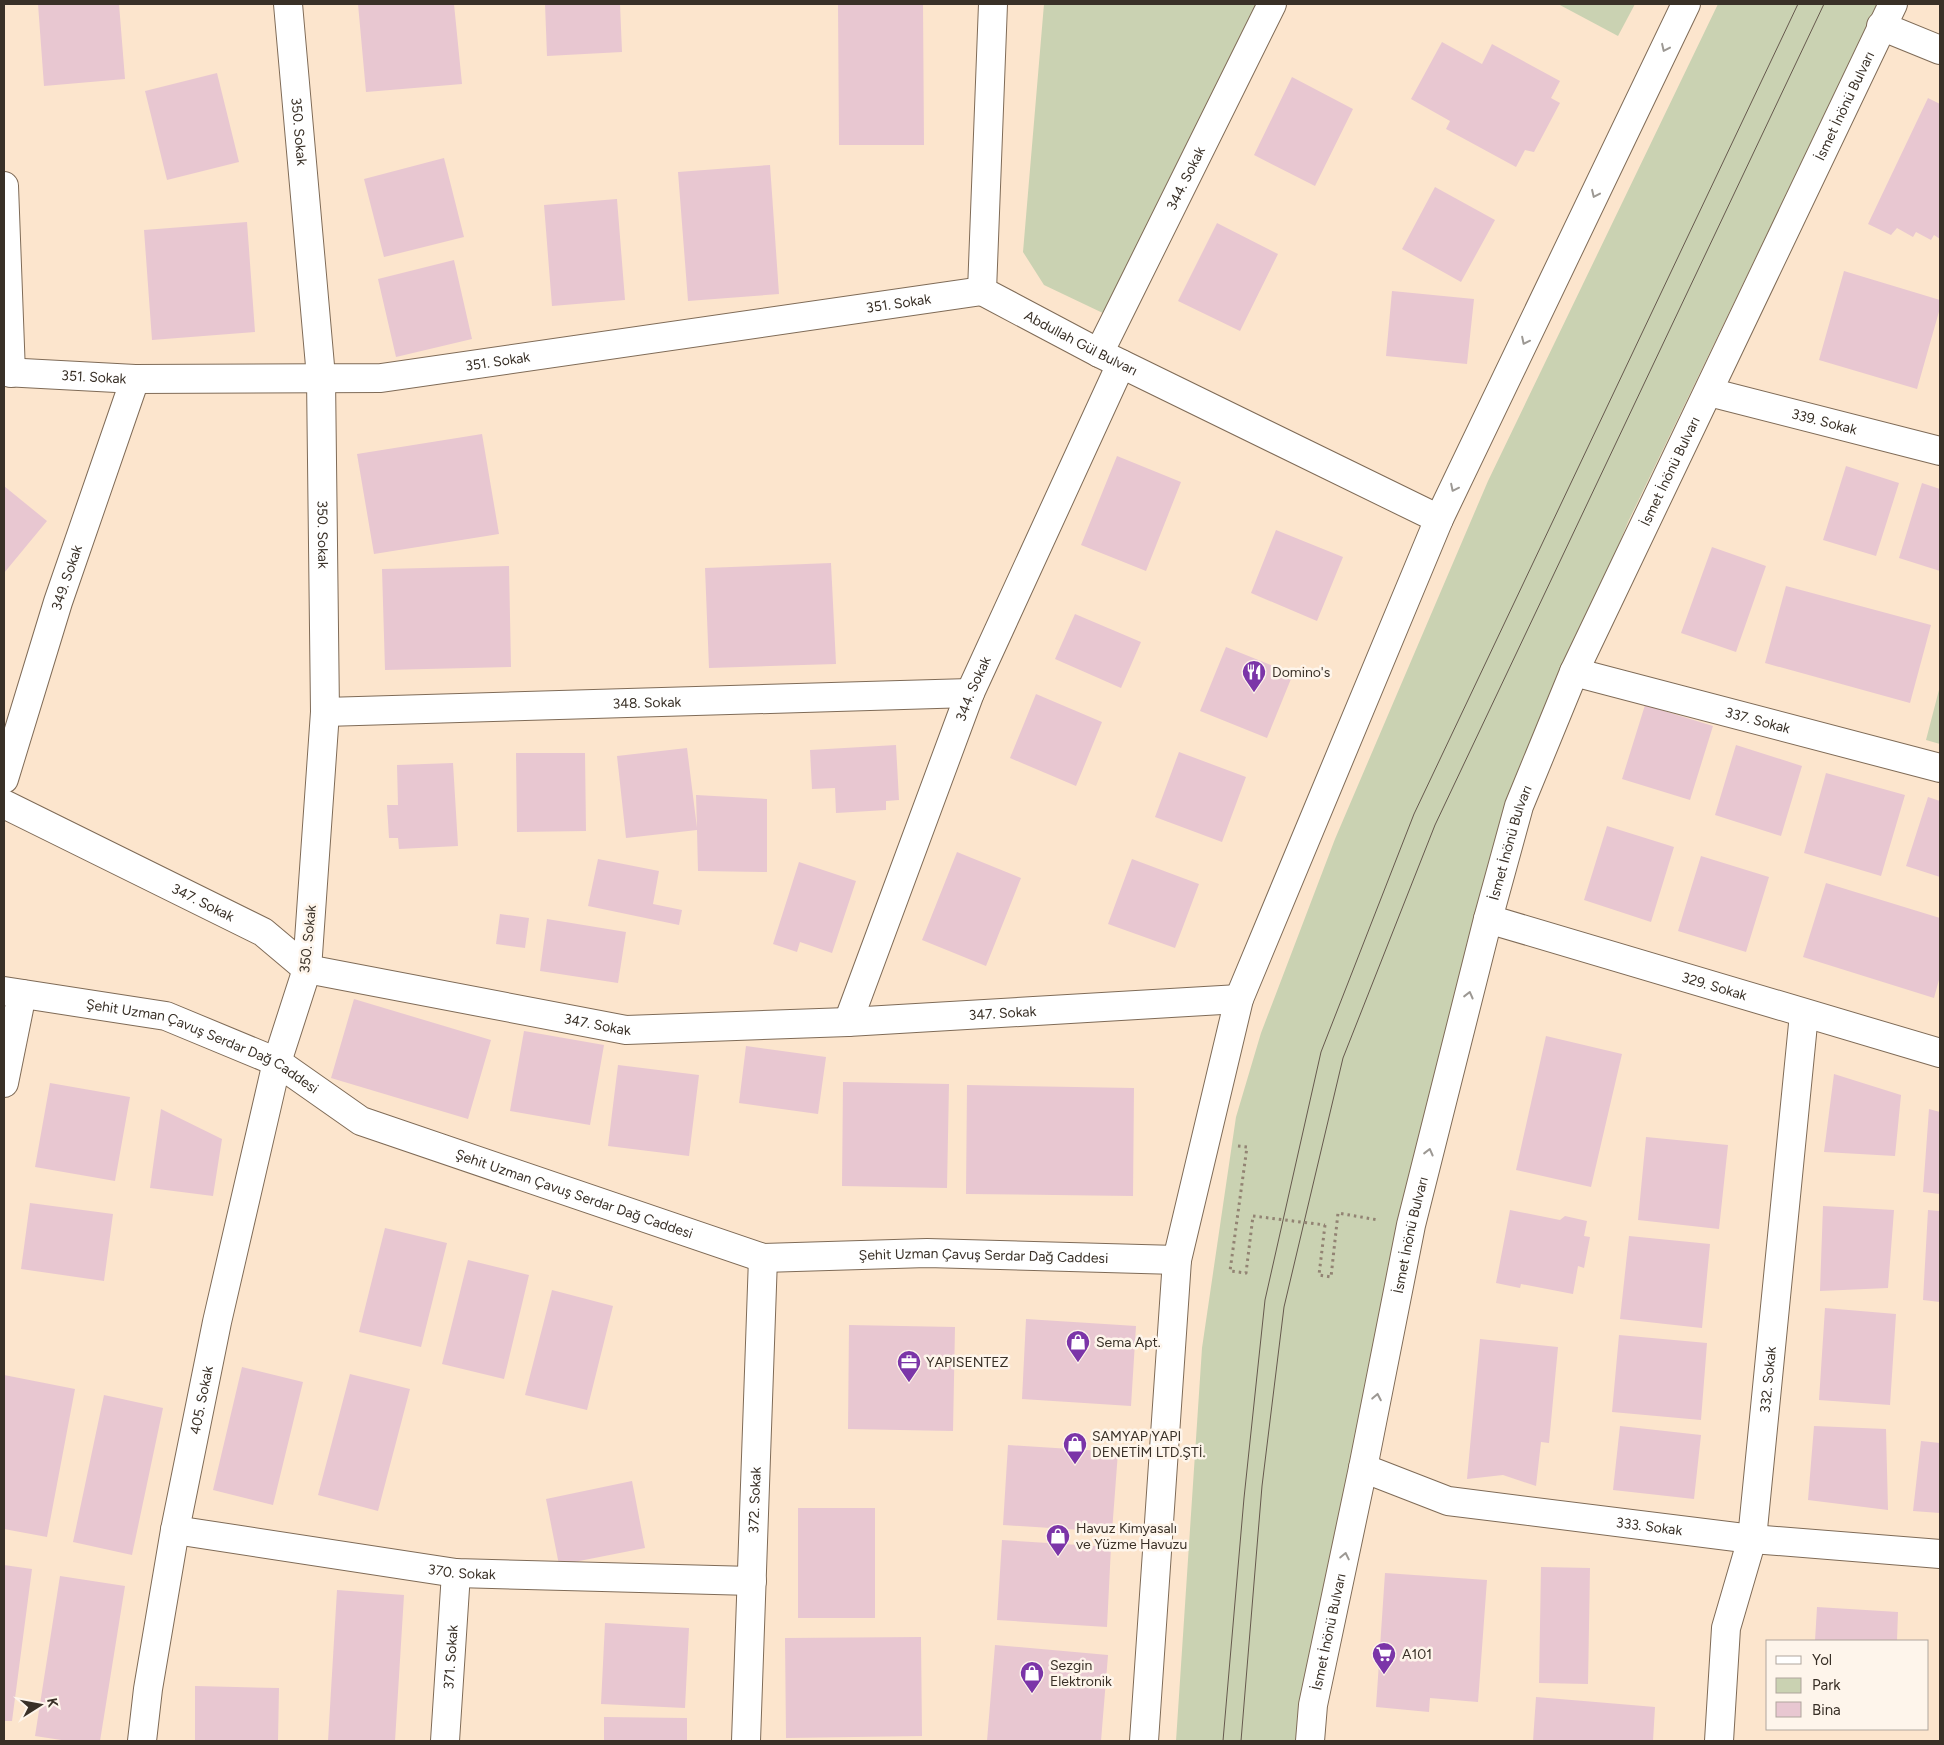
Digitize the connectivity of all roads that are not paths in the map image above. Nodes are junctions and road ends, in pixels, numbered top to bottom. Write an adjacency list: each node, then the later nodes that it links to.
1 (288, 4): 12 (street, 350. Sokak)
2 (993, 4): 9 (street)
3 (1272, 4): 10 (street, 344. Sokak)
4 (1686, 4): 16 (street, one-way to 16)
5 (1887, 15): 6 (street); 14 (street, İsmet İnönü Bulvarı)
6 (1940, 50)
7 (4, 186): 8 (street)
8 (4, 213): 11 (street)
9 (982, 291): 10 (street, Abdullah Gül Bulvarı); 12 (street, 351. Sokak)
10 (1110, 358): 16 (street, Abdullah Gül Bulvarı); 18 (street, 344. Sokak)
11 (7, 372): 13 (street, 351. Sokak)
12 (321, 377): 13 (street, 351. Sokak); 19 (street, 350. Sokak)
13 (136, 378): 21 (street, 349. Sokak)
14 (1709, 392): 15 (street, 339. Sokak); 17 (street, İsmet İnönü Bulvarı)
15 (1940, 451)
16 (1440, 519): 26 (street)
17 (1574, 672): 20 (street, 337. Sokak); 23 (street, İsmet İnönü Bulvarı)
18 (970, 693): 19 (street, 348. Sokak); 28 (street, 344. Sokak)
19 (325, 712): 24 (street, 350. Sokak)
20 (1940, 768)
21 (4, 779)
22 (4, 804): 24 (street, 347. Sokak)
23 (1488, 920): 27 (street, 329. Sokak); 34 (street, İsmet İnönü Bulvarı, one-way to 23)
24 (307, 969): 28 (street, 347. Sokak); 30 (street, 350. Sokak)
25 (13, 992): 30 (street, Şehit Uzman Çavuş Serdar Dağ Caddesi); 31 (street)
26 (1239, 999): 28 (street, 347. Sokak); 33 (street)
27 (1804, 1014): 29 (street, 329. Sokak); 36 (street, 332. Sokak)
28 (848, 1022)
29 (1940, 1053)
30 (277, 1062): 32 (street, Şehit Uzman Çavuş Serdar Dağ Caddesi); 35 (street, 405. Sokak)
31 (4, 1083)
32 (763, 1258): 33 (street, Şehit Uzman Çavuş Serdar Dağ Caddesi); 39 (street, 372. Sokak)
33 (1177, 1260): 43 (street)
34 (1364, 1468): 36 (street, 333. Sokak); 44 (street, İsmet İnönü Bulvarı, one-way to 34)
35 (175, 1530): 38 (street, 370. Sokak); 40 (street, 405. Sokak)
36 (1752, 1540): 37 (street, 333. Sokak); 45 (street, 332. Sokak)
37 (1940, 1554)
38 (456, 1573): 39 (street, 370. Sokak); 41 (street, 371. Sokak)
39 (752, 1581): 42 (street, 372. Sokak)
40 (142, 1741)
41 (445, 1741)
42 (746, 1741)
43 (1144, 1741)
44 (1310, 1741)
45 (1719, 1741)

